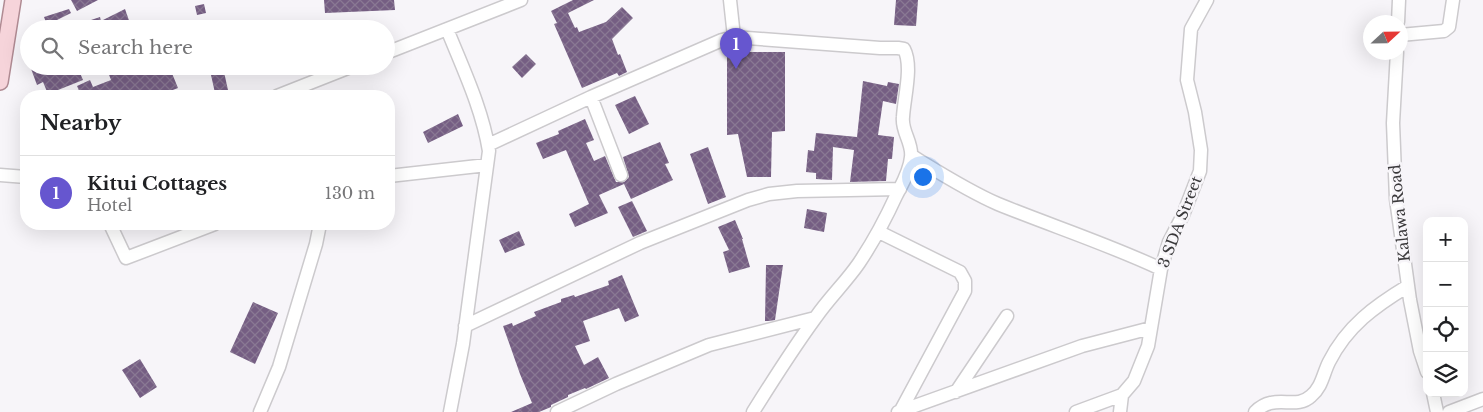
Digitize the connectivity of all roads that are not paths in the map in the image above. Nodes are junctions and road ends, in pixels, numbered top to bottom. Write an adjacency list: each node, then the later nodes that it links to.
1 (13, 0): 14 (main road)
2 (521, 0): 8 (street)
3 (730, 0): 10 (street)
4 (1207, 0): 29 (street, 3 SDA Street)
5 (1398, 0): 7 (street)
6 (1453, 0): 9 (street)
7 (1398, 15)
8 (447, 29): 11 (street); 17 (street)
9 (1408, 35)
10 (734, 37): 16 (street); 18 (street)
11 (395, 49)
12 (1396, 60): 30 (street, Kalawa Road)
13 (330, 75): 15 (street)
14 (0, 82)
15 (292, 90)
16 (591, 97): 17 (street); 22 (street)
17 (488, 145): 19 (street)
18 (912, 156): 24 (street); 29 (street)
19 (487, 165): 21 (street); 33 (street)
20 (0, 175): 23 (street)
21 (395, 175)
22 (622, 176)
23 (20, 177)
24 (900, 188): 28 (street); 33 (street)
25 (113, 230): 26 (street)
26 (199, 230)
27 (319, 230): 41 (street)
28 (879, 232): 32 (street); 40 (street)
29 (1161, 269): 34 (street, 3 SDA Street)
30 (1408, 286): 35 (street, Kalawa Road); 47 (street)
31 (1007, 316): 36 (street)
32 (815, 318): 43 (street); 44 (street)
33 (465, 326): 42 (street)
34 (1151, 328): 36 (street); 37 (street, 3 SDA Street)
35 (1423, 358)
36 (956, 392): 40 (street)
37 (1122, 395): 45 (street); 46 (street)
38 (1434, 397): 48 (street)
39 (1483, 399): 49 (street)
40 (899, 411)
41 (260, 412)
42 (450, 412)
43 (557, 412)
44 (753, 412)
45 (1076, 412)
46 (1120, 412)
47 (1254, 412)
48 (1437, 412)
49 (1449, 412)

